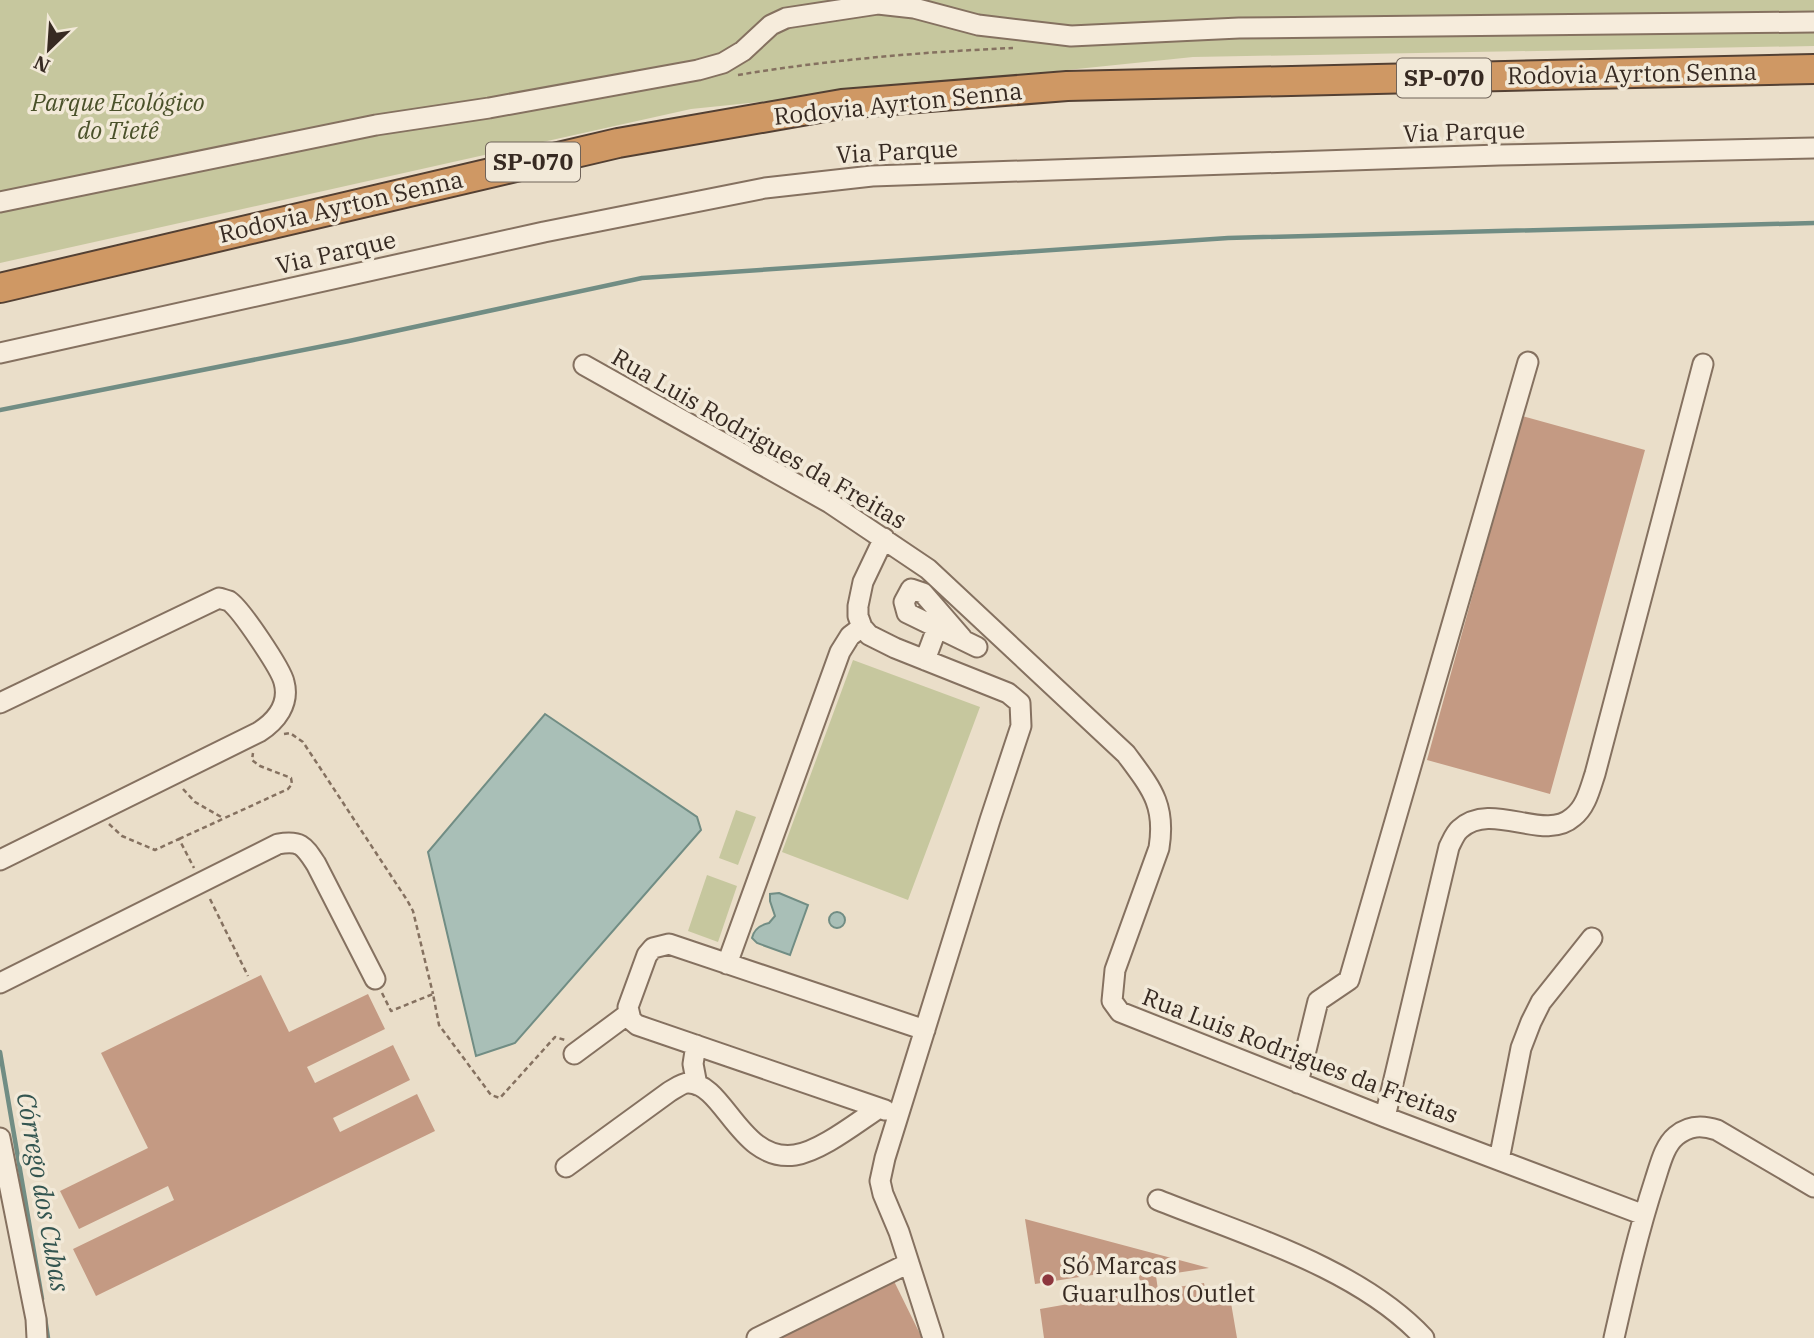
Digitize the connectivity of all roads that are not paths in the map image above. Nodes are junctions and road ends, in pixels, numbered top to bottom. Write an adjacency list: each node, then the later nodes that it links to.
1 (1814, 22): 4 (street)
2 (1814, 69): 5 (highway, Rodovia Ayrton Senna / SP-070)
3 (1814, 148): 6 (street, Via Parque)
4 (0, 202)
5 (0, 288)
6 (0, 353)
7 (1528, 362): 24 (street)
8 (584, 365): 10 (street, Rua Luis Rodrigues da Freitas)
9 (1703, 365): 28 (street)
10 (884, 538): 11 (street); 24 (street, Rua Luis Rodrigues da Freitas)
11 (862, 627): 13 (street); 17 (street)
12 (937, 628): 12 (street); 13 (street)
13 (925, 660): 21 (street)
14 (0, 703): 15 (street)
15 (0, 860)
16 (1592, 938): 30 (street)
17 (727, 964): 20 (street); 21 (street)
18 (375, 979): 19 (street)
19 (0, 983)
20 (628, 1014): 22 (street); 23 (street)
21 (925, 1030): 27 (street)
22 (696, 1045): 25 (street); 26 (street)
23 (577, 1052)
24 (1298, 1083): 28 (street, Rua Luis Rodrigues da Freitas)
25 (696, 1085): 26 (street); 31 (street)
26 (879, 1108): 27 (street)
27 (899, 1115): 35 (street)
28 (1385, 1117): 30 (street, Rua Luis Rodrigues da Freitas)
29 (0, 1138): 36 (street)
30 (1499, 1160): 34 (street, Rua Luis Rodrigues da Freitas)
31 (566, 1167)
32 (1814, 1187): 34 (street)
33 (1158, 1200): 39 (street)
34 (1644, 1214): 40 (street)
35 (909, 1263): 37 (street); 38 (street)
36 (37, 1338)
37 (757, 1338)
38 (933, 1338)
39 (1424, 1338)
40 (1614, 1338)

